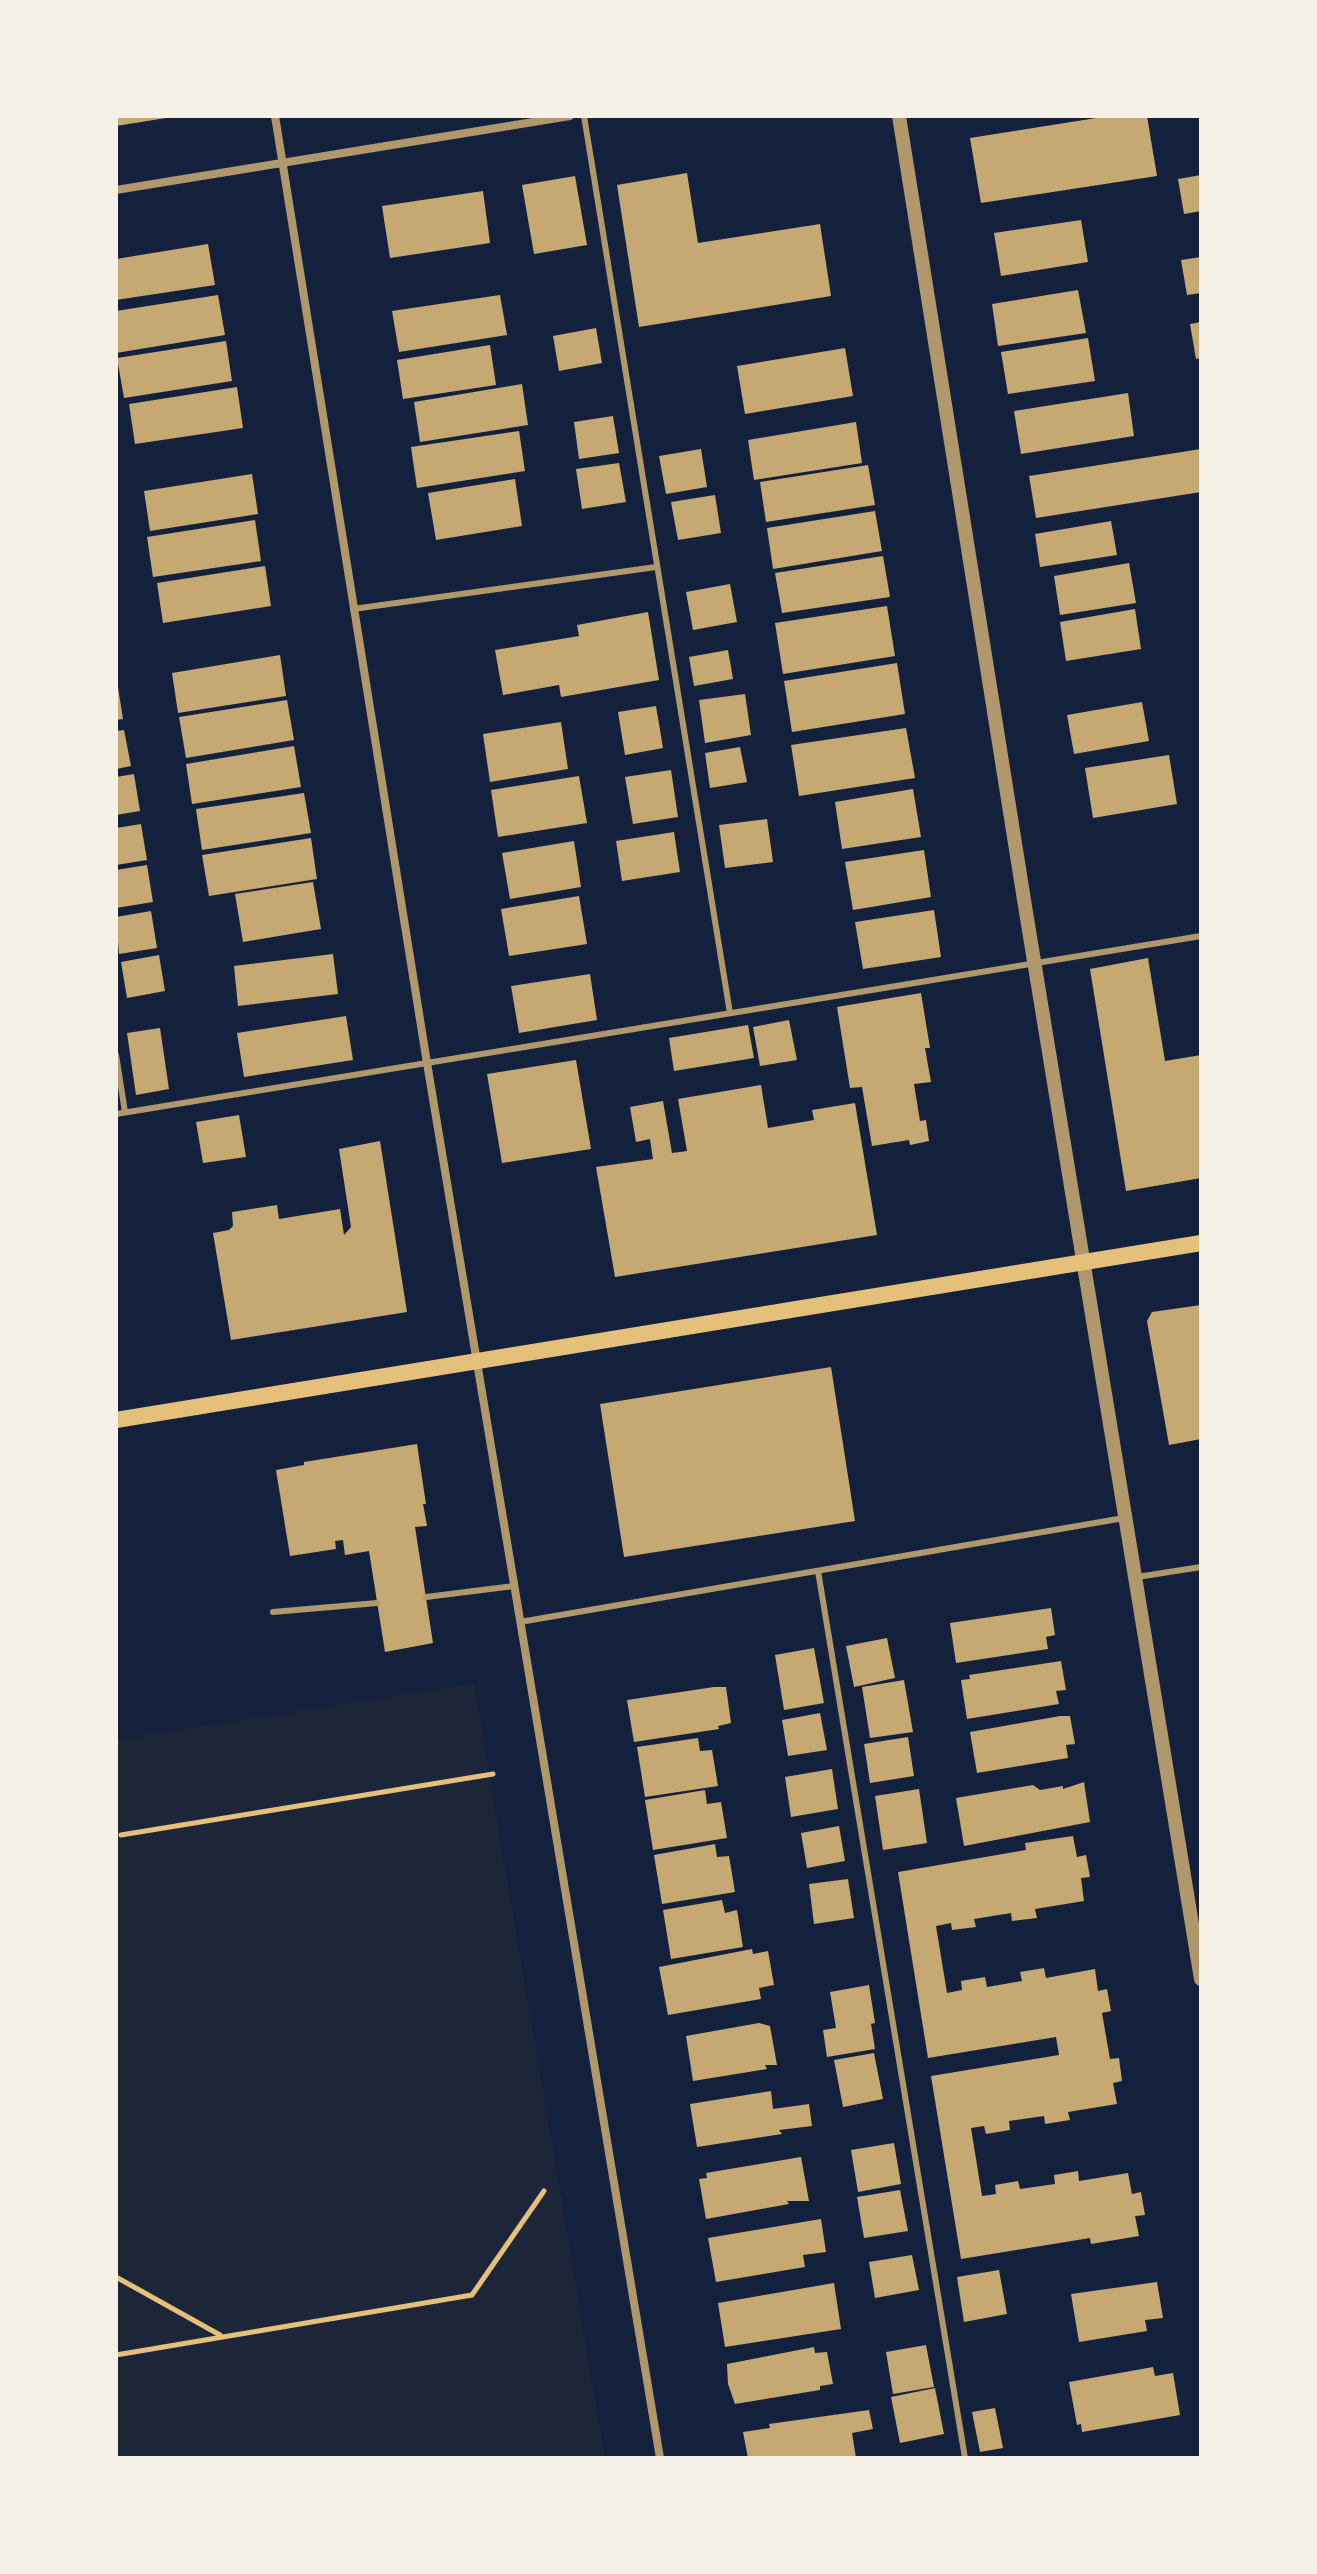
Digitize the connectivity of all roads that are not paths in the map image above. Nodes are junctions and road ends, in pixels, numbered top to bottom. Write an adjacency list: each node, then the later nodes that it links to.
1 (275, 116): 5 (street)
2 (570, 116): 5 (street)
3 (584, 116): 7 (lane)
4 (899, 116): 10 (street)
5 (283, 163): 6 (street); 8 (street)
6 (116, 190)
7 (656, 567): 8 (lane); 11 (lane)
8 (353, 609): 13 (street)
9 (1201, 936): 10 (lane)
10 (1035, 964): 11 (lane); 17 (street)
11 (730, 1013): 13 (lane)
12 (116, 1055): 14 (lane)
13 (427, 1063): 14 (lane); 18 (street)
14 (125, 1112): 15 (lane)
15 (116, 1114)
16 (1201, 1243): 17 (main road)
17 (1083, 1262): 18 (main road); 20 (street)
18 (476, 1361): 19 (main road); 24 (street)
19 (116, 1420)
20 (1125, 1518): 22 (lane); 23 (street)
21 (1201, 1567): 23 (lane)
22 (818, 1571): 28 (lane); 31 (lane)
23 (1135, 1578): 29 (street)
24 (514, 1586): 25 (lane); 28 (street)
25 (426, 1597)
26 (377, 1603): 27 (lane)
27 (273, 1612)
28 (520, 1622): 30 (street)
29 (1201, 1979)
30 (660, 2458)
31 (965, 2458)

